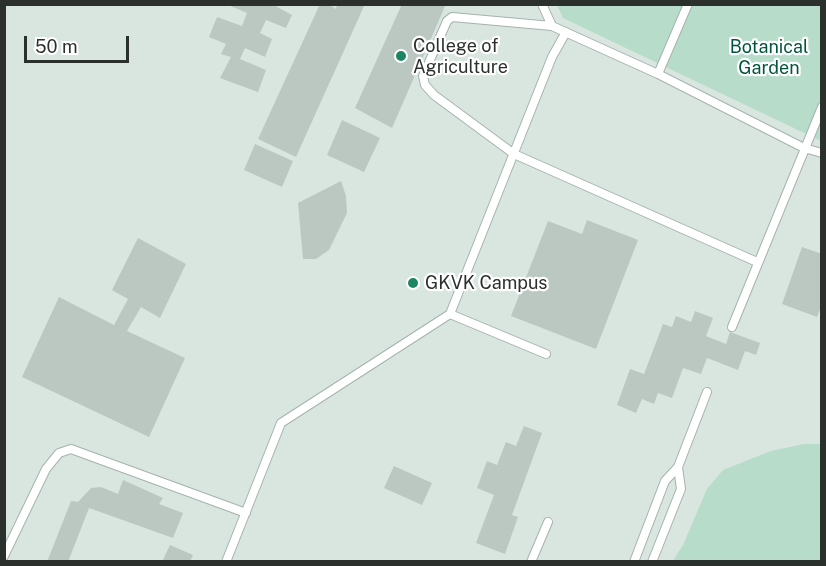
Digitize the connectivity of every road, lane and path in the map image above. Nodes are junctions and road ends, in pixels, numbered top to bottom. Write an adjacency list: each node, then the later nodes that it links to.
1 (542, 4): 3 (lane)
2 (688, 4): 5 (lane)
3 (552, 26): 4 (lane); 8 (lane)
4 (566, 32): 5 (lane); 8 (lane)
5 (658, 74): 7 (lane)
6 (822, 107): 7 (lane)
7 (804, 148): 9 (lane); 10 (lane)
8 (514, 153): 10 (lane); 11 (lane)
9 (822, 153)
10 (757, 262): 12 (lane)
11 (450, 314): 13 (lane); 16 (lane)
12 (732, 327)
13 (546, 354)
14 (707, 392): 15 (lane)
15 (678, 467): 21 (lane); 22 (lane)
16 (246, 513): 18 (lane); 19 (lane)
17 (548, 522): 20 (lane)
18 (4, 556)
19 (226, 561)
20 (531, 561)
21 (634, 561)
22 (652, 561)

